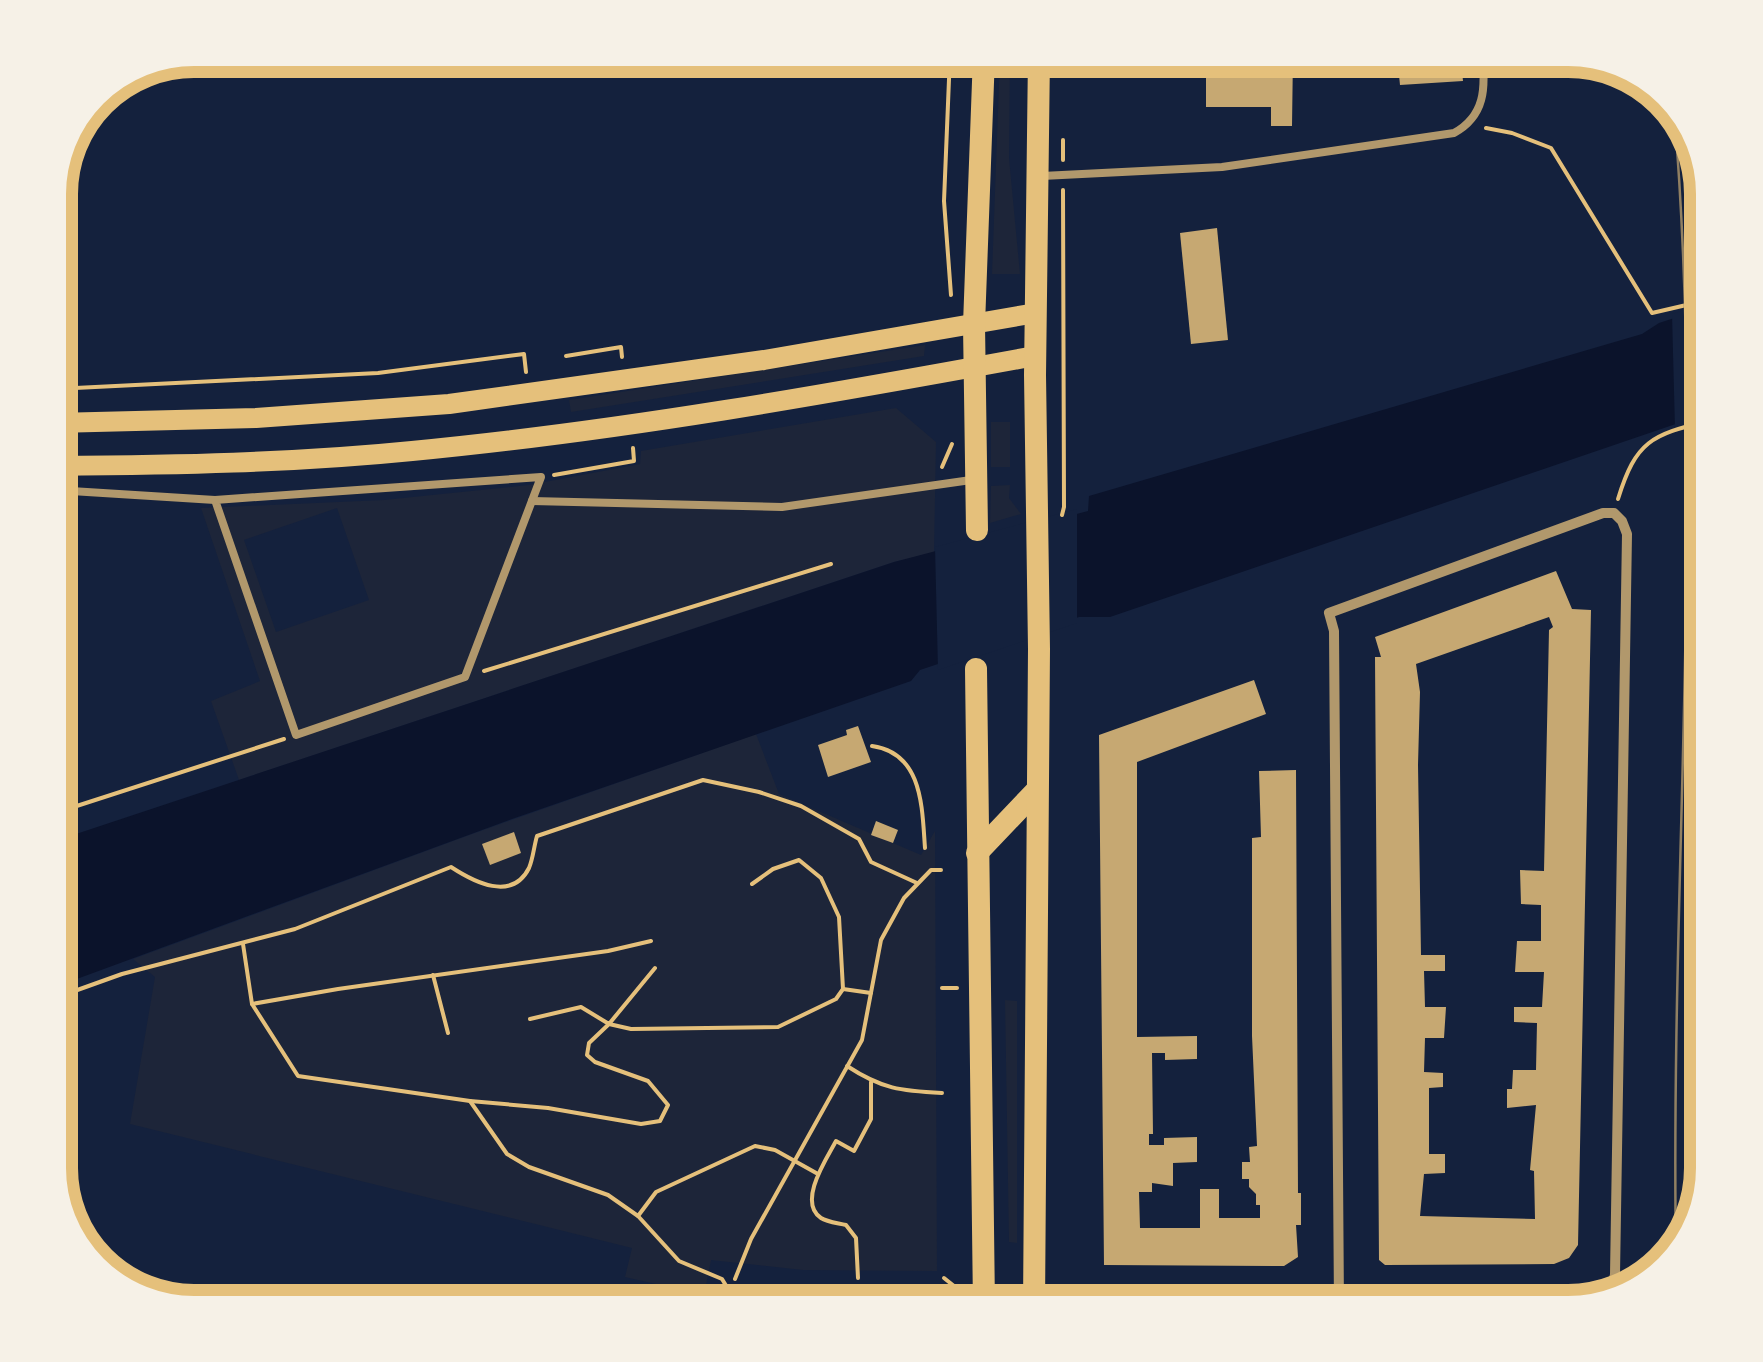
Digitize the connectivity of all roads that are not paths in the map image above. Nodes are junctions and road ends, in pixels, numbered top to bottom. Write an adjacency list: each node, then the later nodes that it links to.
1 (983, 73): 6 (main road)
2 (1039, 73): 4 (main road)
3 (1484, 73): 4 (lane)
4 (1038, 176): 5 (main road)
5 (1036, 312): 6 (main road); 7 (main road)
6 (974, 325): 8 (main road); 9 (main road)
7 (1035, 356): 8 (main road); 17 (main road)
8 (975, 367): 10 (main road); 11 (main road)
9 (73, 422)
10 (73, 466)
11 (975, 479): 14 (lane); 15 (main road)
12 (73, 491): 13 (lane)
13 (216, 500): 14 (lane); 14 (lane)
14 (532, 501)
15 (976, 530)
16 (976, 668): 18 (main road)
17 (1036, 791): 18 (main road); 21 (main road)
18 (977, 852): 20 (main road)
19 (1613, 1280): 22 (street)
20 (984, 1290)
21 (1034, 1290)
22 (1339, 1290)

